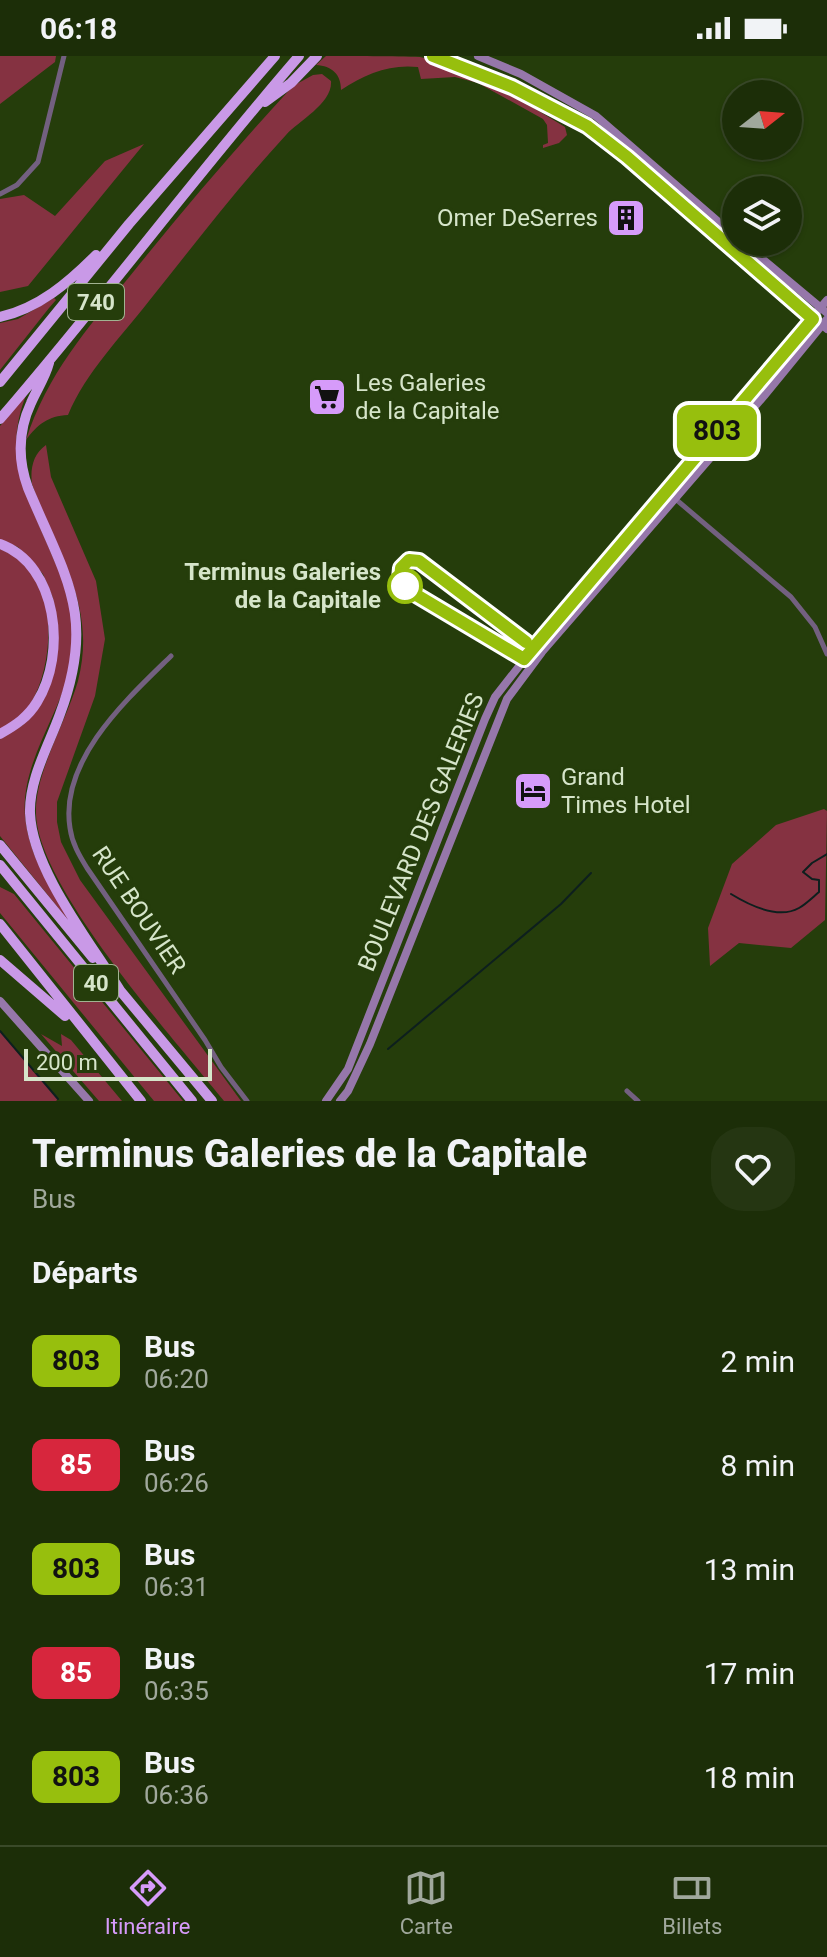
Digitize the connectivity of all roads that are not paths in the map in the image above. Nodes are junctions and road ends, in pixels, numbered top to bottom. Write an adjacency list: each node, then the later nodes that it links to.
1 (64, 56): 10 (street)
2 (266, 56): 8 (highway)
3 (275, 56): 8 (highway, 740)
4 (299, 56): 9 (highway, 740)
5 (317, 56): 9 (highway)
6 (432, 56): 16 (street)
7 (478, 56): 12 (street)
8 (253, 80): 11 (highway, 740)
9 (245, 119): 18 (highway, 740)
10 (0, 194)
11 (129, 224): 15 (highway); 19 (highway, 740)
12 (722, 225)
13 (760, 256): 14 (street)
14 (825, 307): 16 (street, BOULEVARD DES GALERIES)
15 (0, 317)
16 (813, 319): 17 (street); 21 (street, BOULEVARD DES GALERIES)
17 (825, 325): 22 (street, BOULEVARD DES GALERIES)
18 (49, 363): 20 (highway, 740); 31 (highway)
19 (0, 382)
20 (0, 419)
21 (666, 491): 22 (street); 40 (street, BOULEVARD DES GALERIES)
22 (675, 499): 24 (street); 41 (street, BOULEVARD DES GALERIES)
23 (0, 544): 26 (highway)
24 (827, 654)
25 (171, 656): 39 (street, RUE BOUVIER)
26 (0, 734)
27 (0, 845): 31 (highway)
28 (0, 865): 37 (highway, 40)
29 (0, 924): 33 (highway, 40)
30 (0, 960): 33 (highway)
31 (121, 992): 38 (highway)
32 (0, 1001): 35 (street)
33 (91, 1040): 36 (highway, 40)
34 (627, 1091): 42 (street)
35 (89, 1101)
36 (141, 1101)
37 (192, 1101)
38 (212, 1101)
39 (247, 1101)
40 (326, 1101)
41 (340, 1101)
42 (638, 1101)

